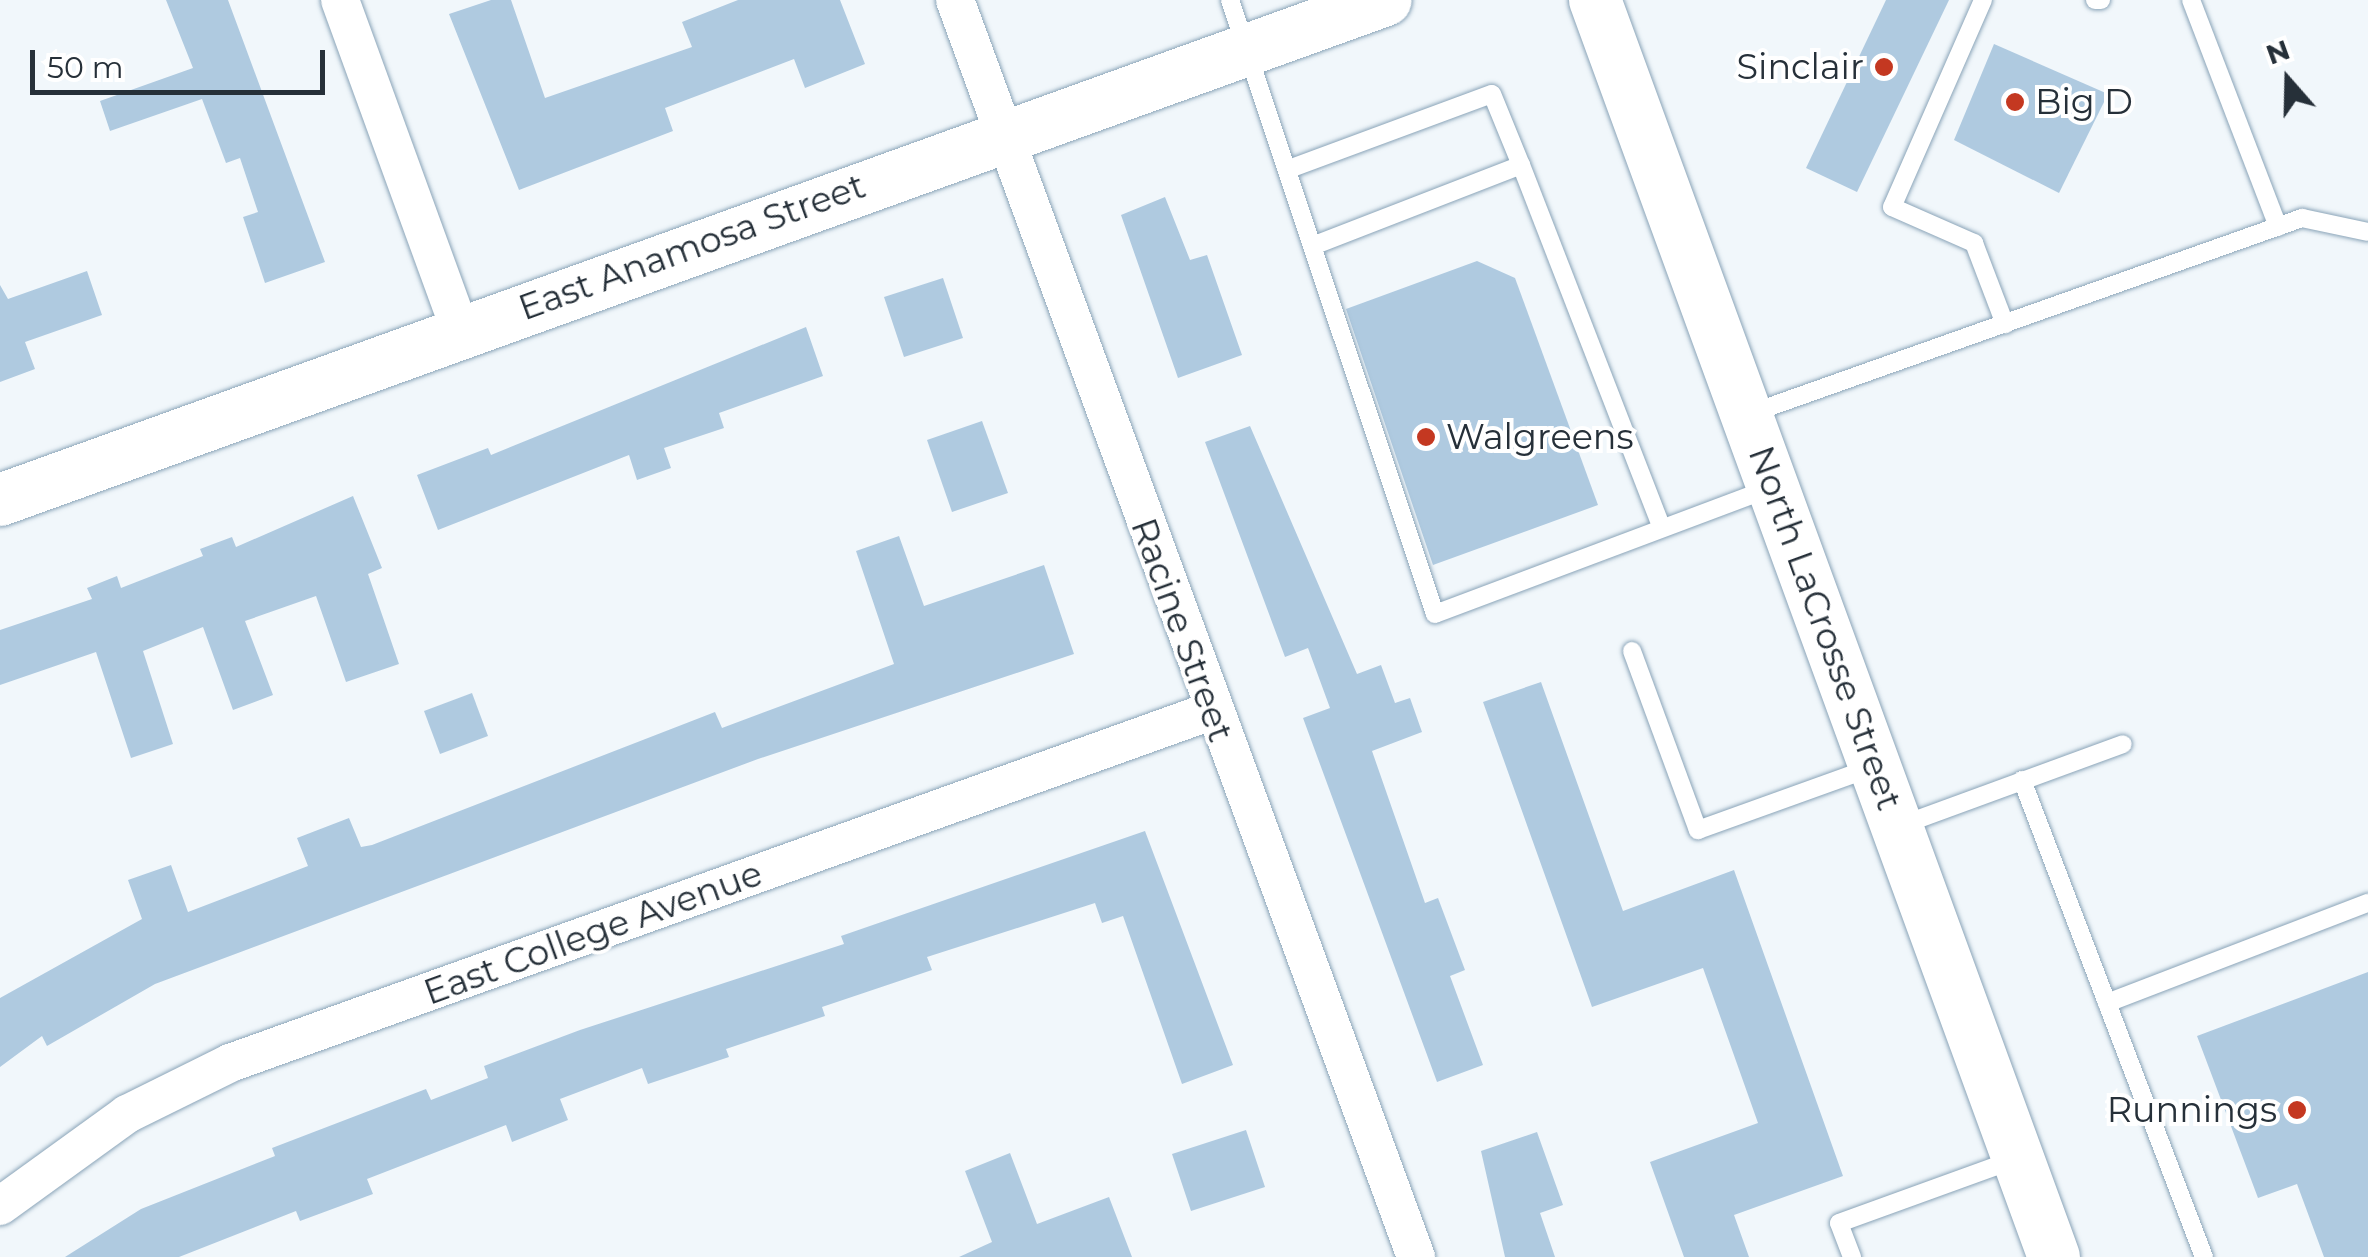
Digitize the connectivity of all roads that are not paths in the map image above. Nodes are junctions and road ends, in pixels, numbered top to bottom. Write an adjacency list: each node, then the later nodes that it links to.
1 (340, 0): 16 (street)
2 (955, 0): 9 (street, Racine Street)
3 (1230, 0): 8 (lane)
4 (1386, 0): 8 (main road, East Anamosa Street)
5 (1595, 0): 17 (main road, North LaCrosse Street)
6 (1982, 0): 15 (lane)
7 (2191, 0): 12 (lane)
8 (1246, 50): 9 (main road, East Anamosa Street); 11 (lane)
9 (1004, 135): 16 (main road, East Anamosa Street); 22 (street, Racine Street)
10 (1520, 165): 11 (lane); 14 (lane); 20 (lane)
11 (1289, 169): 14 (lane)
12 (2278, 227): 13 (lane); 15 (lane)
13 (2368, 232)
14 (1316, 245): 20 (lane)
15 (2004, 324): 17 (lane)
16 (460, 330): 19 (main road, East Anamosa Street)
17 (1746, 415): 18 (main road, North LaCrosse Street)
18 (1773, 487): 20 (lane); 24 (main road, North LaCrosse Street)
19 (0, 500)
20 (1662, 528)
21 (1632, 651): 24 (lane)
22 (1211, 712): 30 (street, East College Avenue); 31 (street, Racine Street)
23 (2122, 744): 25 (lane)
24 (1875, 766): 26 (main road, North LaCrosse Street)
25 (2022, 780): 26 (lane); 28 (lane)
26 (1897, 827): 29 (main road, North LaCrosse Street)
27 (2368, 904): 28 (lane)
28 (2107, 1003): 34 (lane)
29 (2018, 1158): 32 (lane); 33 (main road, North LaCrosse Street)
30 (0, 1206)
31 (1416, 1257)
32 (1852, 1257)
33 (2054, 1257)
34 (2204, 1257)

